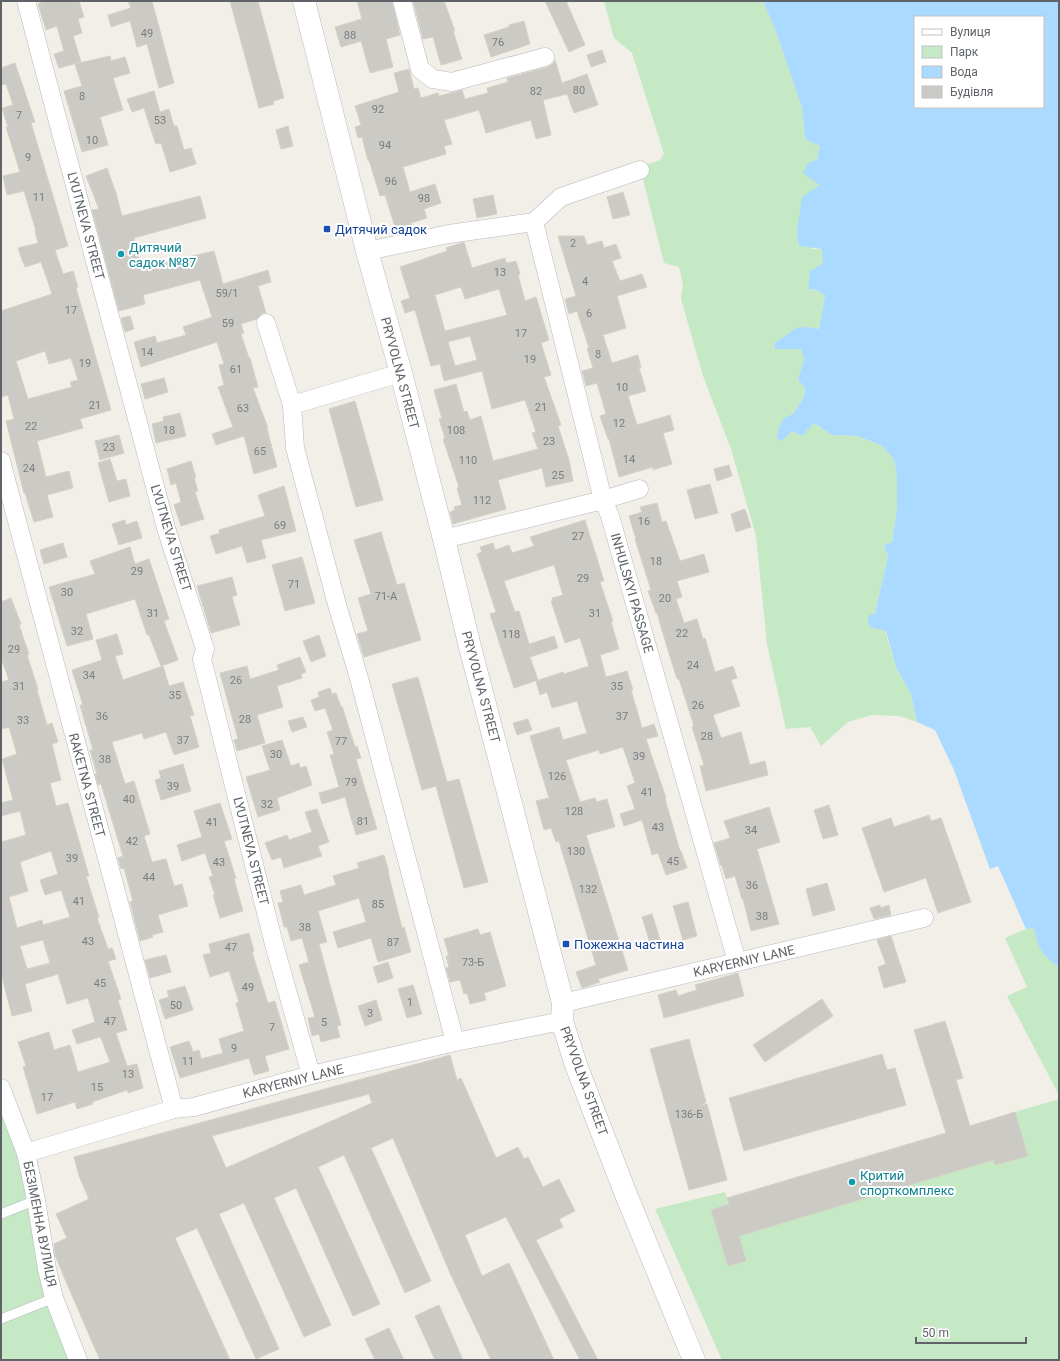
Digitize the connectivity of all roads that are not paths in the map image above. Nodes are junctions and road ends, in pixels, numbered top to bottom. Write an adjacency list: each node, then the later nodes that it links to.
1 (26, 1): 19 (street, LYUTNEVA STREET)
2 (304, 1): 7 (street, PRYVOLNA STREET)
3 (402, 1): 4 (street)
4 (545, 58)
5 (640, 170): 6 (street)
6 (534, 222): 7 (street); 13 (street, INHULSKYI PASSAGE)
7 (367, 251): 9 (street, PRYVOLNA STREET)
8 (266, 323): 10 (street)
9 (401, 373): 10 (street); 14 (street, PRYVOLNA STREET)
10 (292, 405): 18 (street)
11 (1, 461): 21 (street, RAKETNA STREET)
12 (639, 489): 13 (street)
13 (603, 500): 14 (street); 16 (street, INHULSKYI PASSAGE)
14 (444, 540): 17 (street, PRYVOLNA STREET)
15 (924, 918): 16 (street, KARYERNIY LANE)
16 (737, 962): 17 (street, KARYERNIY LANE)
17 (563, 1012): 18 (street, KARYERNIY LANE); 28 (street, PRYVOLNA STREET)
18 (455, 1042): 19 (street, KARYERNIY LANE)
19 (311, 1075): 21 (street, KARYERNIY LANE)
20 (1, 1088): 22 (street, БЕЗІМЕННА ВУЛИЦЯ)
21 (174, 1109): 22 (street, KARYERNIY LANE)
22 (26, 1153): 23 (street, БЕЗІМЕННА ВУЛИЦЯ)
23 (36, 1200): 24 (lane); 25 (street, БЕЗІМЕННА ВУЛИЦЯ)
24 (1, 1214)
25 (54, 1298): 26 (lane); 27 (street, БЕЗІМЕННА ВУЛИЦЯ)
26 (1, 1319)
27 (78, 1360)
28 (694, 1360)

